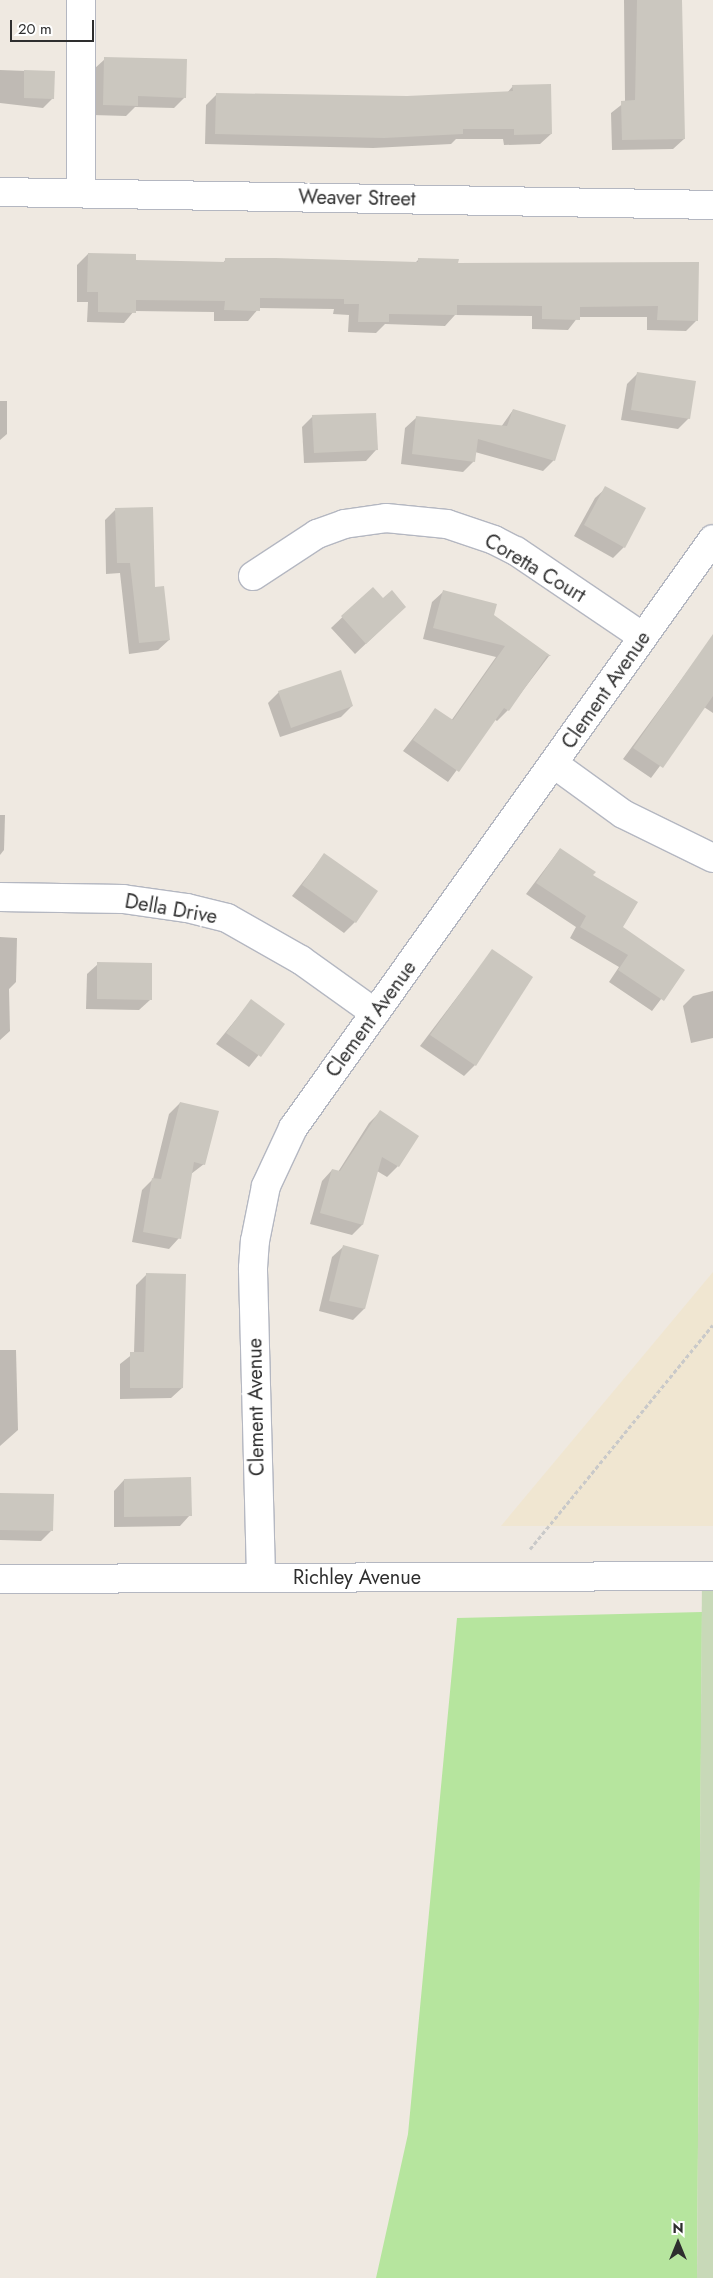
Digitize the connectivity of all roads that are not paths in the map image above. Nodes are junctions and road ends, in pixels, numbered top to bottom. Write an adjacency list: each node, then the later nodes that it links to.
1 (81, 0): 3 (street)
2 (0, 192): 3 (street, Weaver Street)
3 (81, 192): 4 (street, Weaver Street)
4 (713, 205)
5 (713, 539): 7 (street, Clement Avenue)
6 (253, 576): 7 (street, Coretta Court)
7 (643, 637): 8 (street, Clement Avenue)
8 (554, 764): 9 (street); 11 (street, Clement Avenue)
9 (713, 858)
10 (0, 897): 11 (street, Della Drive)
11 (375, 1013): 12 (street, Clement Avenue)
12 (261, 1576): 13 (street, Richley Avenue); 14 (street, Richley Avenue)
13 (713, 1576)
14 (0, 1579)

